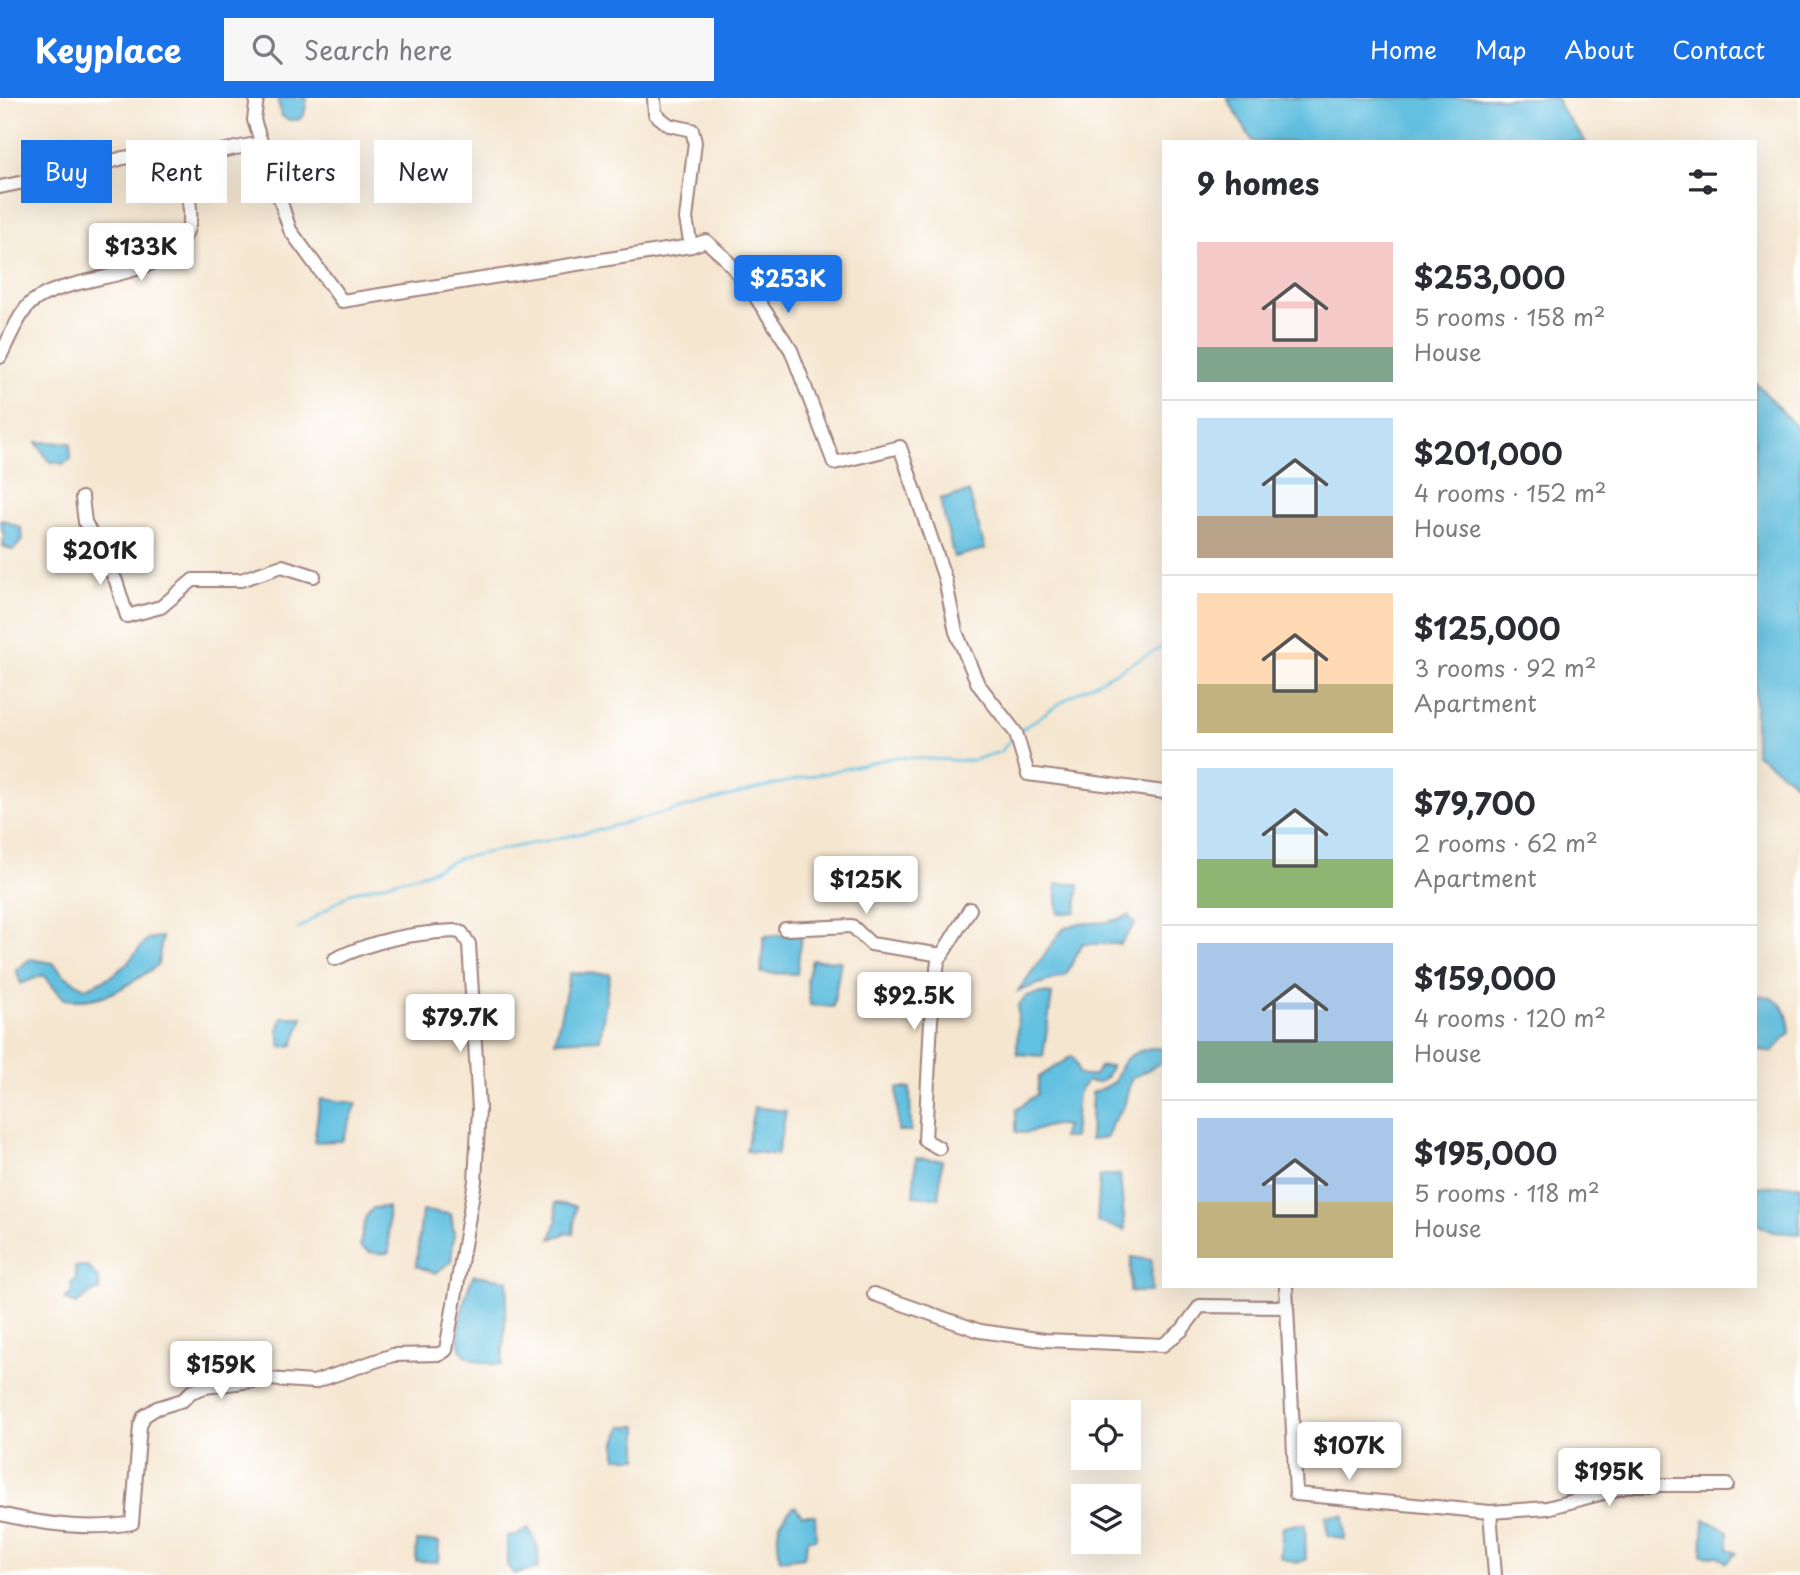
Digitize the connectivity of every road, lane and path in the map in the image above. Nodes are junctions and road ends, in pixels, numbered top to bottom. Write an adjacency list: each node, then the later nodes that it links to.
1 (257, 98): 3 (street)
2 (654, 98): 8 (street)
3 (260, 140)
4 (126, 158): 5 (street)
5 (0, 187)
6 (188, 203): 9 (street)
7 (281, 203): 8 (street)
8 (691, 246): 12 (street)
9 (0, 357)
10 (82, 498): 11 (street)
11 (314, 576)
12 (1162, 792)
13 (970, 909): 15 (street)
14 (785, 929): 15 (street)
15 (942, 955): 17 (street)
16 (335, 959): 23 (street)
17 (939, 1148)
18 (1286, 1288): 20 (street)
19 (874, 1294): 20 (street)
20 (1286, 1307): 22 (street)
21 (1727, 1485): 22 (street)
22 (1490, 1511): 24 (street)
23 (0, 1514)
24 (1495, 1575)

